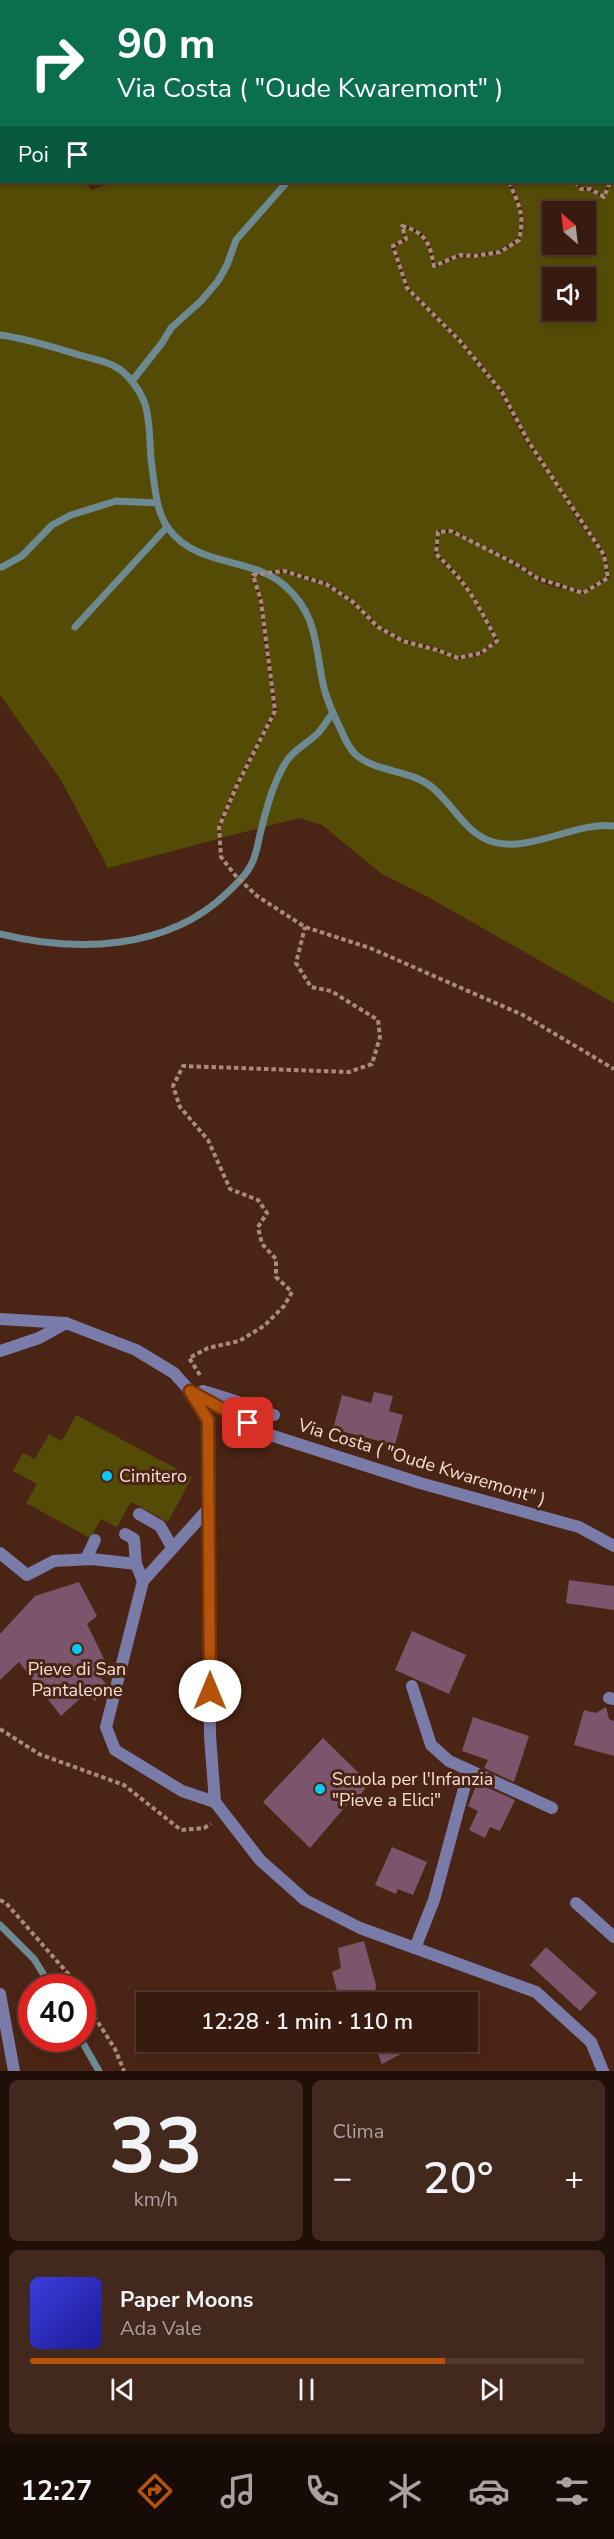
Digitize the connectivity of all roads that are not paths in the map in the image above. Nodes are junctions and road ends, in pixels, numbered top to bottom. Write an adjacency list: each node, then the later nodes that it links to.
1 (0, 1319): 2 (street)
2 (66, 1323): 3 (street); 4 (street)
3 (0, 1351)
4 (190, 1391): 5 (street); 6 (street); 10 (street, Via Costa ( "Oude Kwaremont" ))
5 (274, 1415)
6 (209, 1508): 11 (street); 18 (street)
7 (139, 1514): 11 (street)
8 (125, 1534): 14 (street)
9 (95, 1540): 13 (street)
10 (614, 1546)
11 (172, 1547): 15 (street)
12 (0, 1553): 13 (street)
13 (86, 1560): 14 (street)
14 (136, 1564): 15 (street)
15 (143, 1581): 18 (street)
16 (412, 1686): 17 (street)
17 (469, 1770): 19 (street); 22 (street)
18 (215, 1802): 22 (street)
19 (552, 1808)
20 (576, 1903): 21 (street)
21 (614, 1937)
22 (415, 1948): 25 (street)
23 (0, 1994): 24 (street)
24 (14, 2071)
25 (603, 2071)

